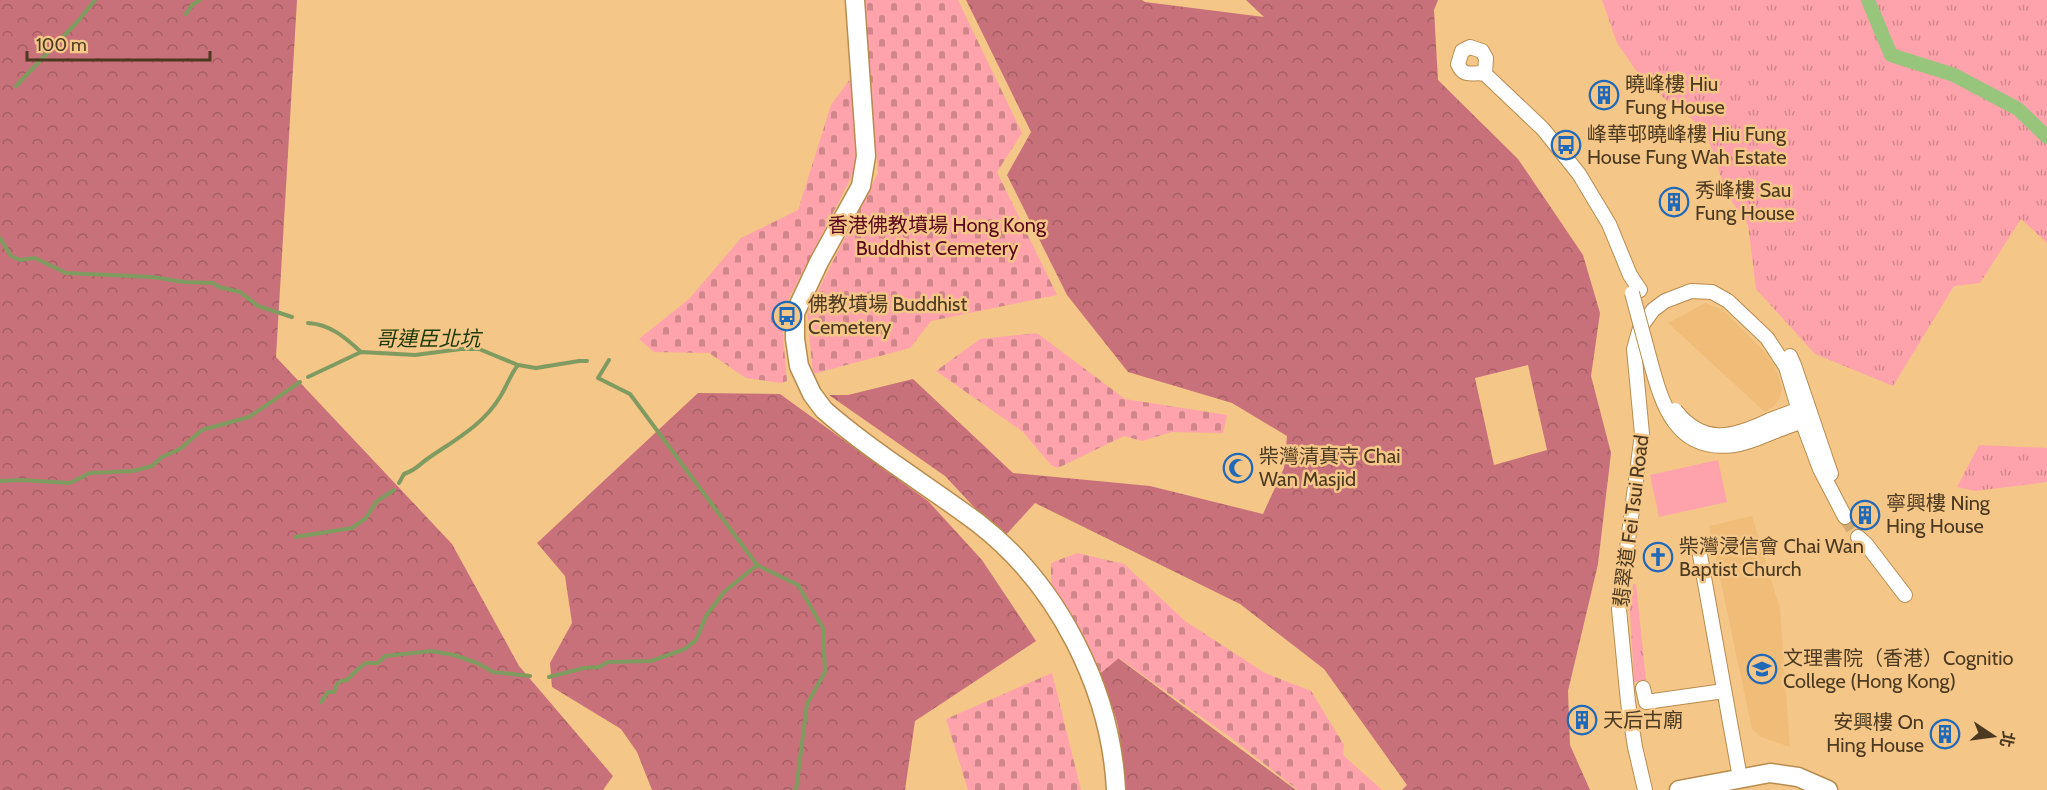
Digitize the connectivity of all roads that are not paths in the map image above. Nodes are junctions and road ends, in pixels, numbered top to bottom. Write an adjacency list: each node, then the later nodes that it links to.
1 (855, 0): 11 (street)
2 (1487, 76): 3 (street, bridge)
3 (1805, 413): 4 (street, 翡翠道 Fei Tsui Road); 12 (street, 翡翠道 Fei Tsui Road)
4 (1848, 515)
5 (1863, 538): 7 (street)
6 (1698, 544): 8 (street)
7 (1905, 596)
8 (1724, 691): 9 (street); 10 (street)
9 (1646, 700)
10 (1740, 778): 13 (street); 14 (street)
11 (1116, 790)
12 (1646, 790)
13 (1679, 790)
14 (1828, 790)

